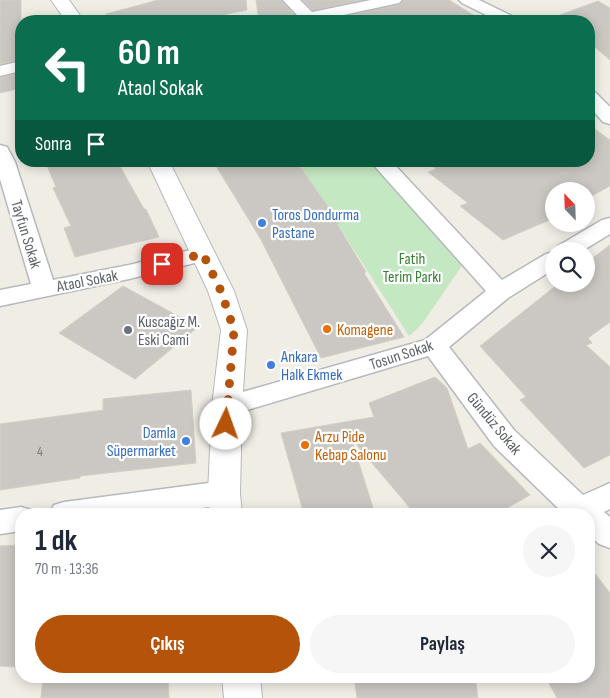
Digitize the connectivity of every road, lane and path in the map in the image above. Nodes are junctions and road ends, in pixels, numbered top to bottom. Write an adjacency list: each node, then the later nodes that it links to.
1 (60, 0): 5 (street)
2 (291, 0): 6 (street)
3 (394, 0): 7 (street)
4 (467, 0): 8 (street)
5 (71, 15)
6 (307, 15)
7 (332, 15)
8 (498, 15)
9 (15, 67): 10 (street)
10 (0, 71)
11 (595, 102): 12 (street)
12 (607, 113)
13 (0, 151): 20 (street, Tayfun Sokak)
14 (161, 167): 18 (street)
15 (385, 167): 21 (street)
16 (610, 225): 17 (street)
17 (581, 242)
18 (203, 254): 20 (street, Ataol Sokak); 24 (street)
19 (545, 264): 21 (street, Tosun Sokak)
20 (44, 288): 22 (street, Ataol Sokak)
21 (500, 292): 23 (street, Tosun Sokak)
22 (0, 298)
23 (434, 346): 24 (street, Tosun Sokak); 28 (street, Gündüz Sokak)
24 (226, 406): 26 (street)
25 (610, 495): 29 (street)
26 (225, 503): 27 (street)
27 (152, 508)
28 (578, 508)
29 (592, 508)
30 (15, 520): 31 (street)
31 (0, 522)
32 (595, 523): 33 (street, Gündüz Sokak)
33 (610, 536)
34 (242, 683): 35 (street)
35 (243, 698)

